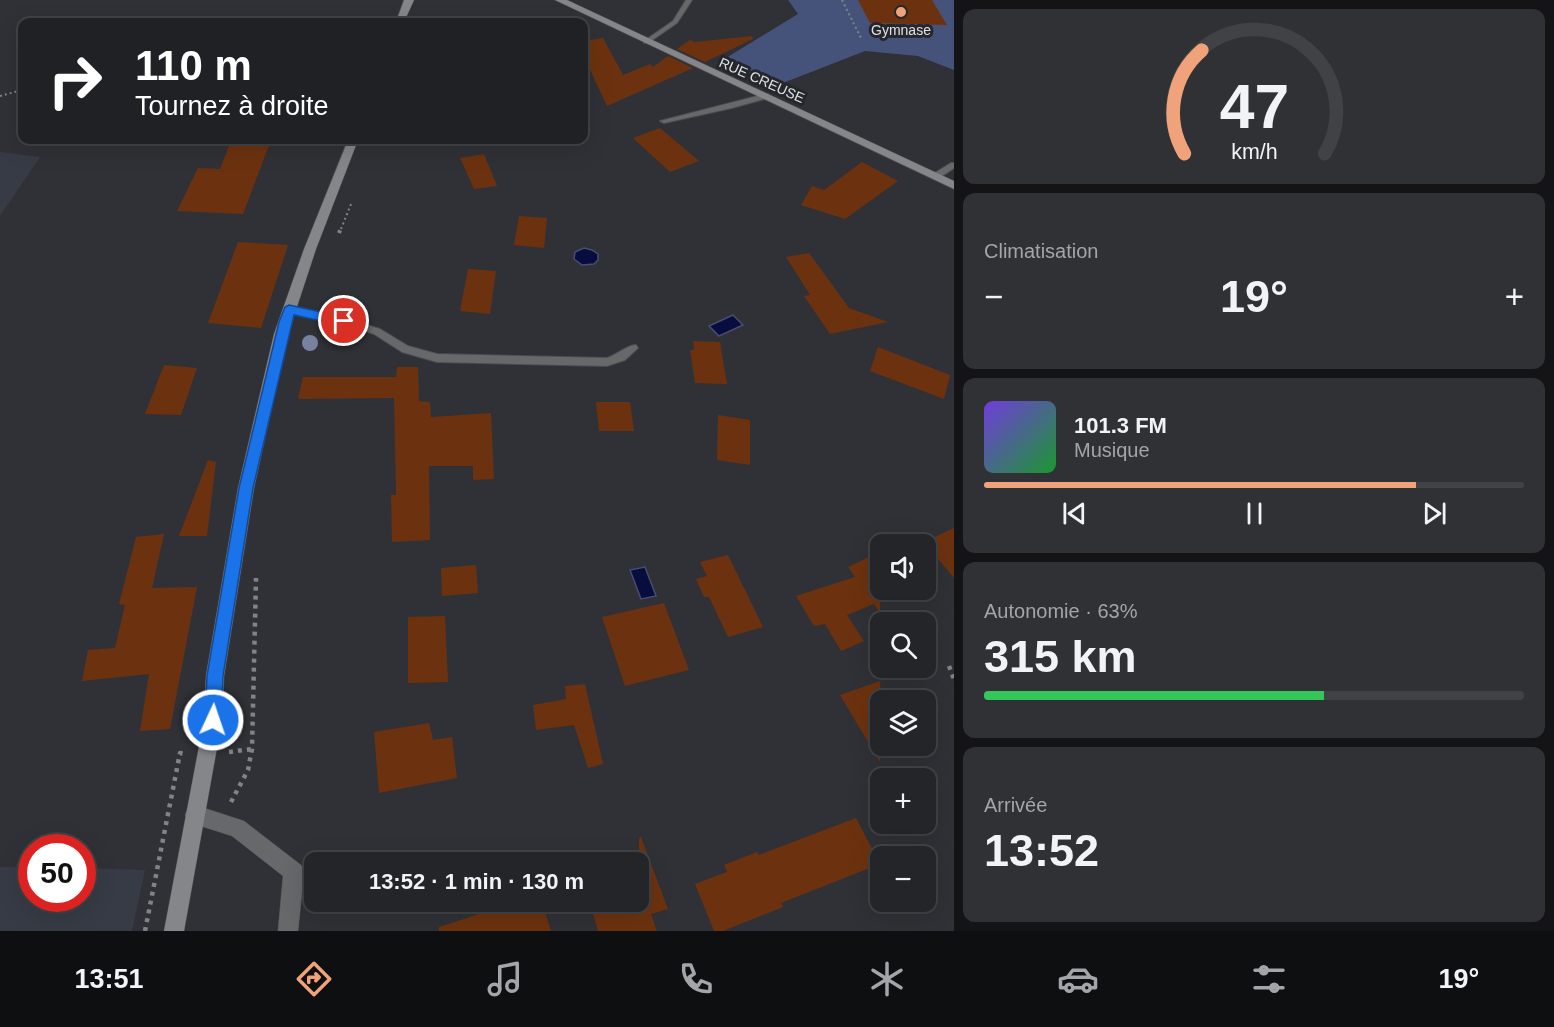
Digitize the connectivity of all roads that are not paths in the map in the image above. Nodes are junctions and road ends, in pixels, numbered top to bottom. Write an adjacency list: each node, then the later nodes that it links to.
1 (409, 0): 4 (main road)
2 (560, 0): 5 (main road, RUE CREUSE)
3 (689, 0): 5 (lane)
4 (402, 18)
5 (646, 42): 6 (main road, RUE CREUSE)
6 (765, 96): 7 (lane); 10 (main road, RUE CREUSE)
7 (664, 121)
8 (351, 144): 12 (main road)
9 (954, 165): 10 (lane)
10 (936, 176): 11 (main road, RUE CREUSE)
11 (954, 185)
12 (289, 310): 13 (lane); 14 (main road)
13 (633, 348)
14 (195, 815): 15 (main road); 16 (street)
15 (174, 931)
16 (288, 931)

